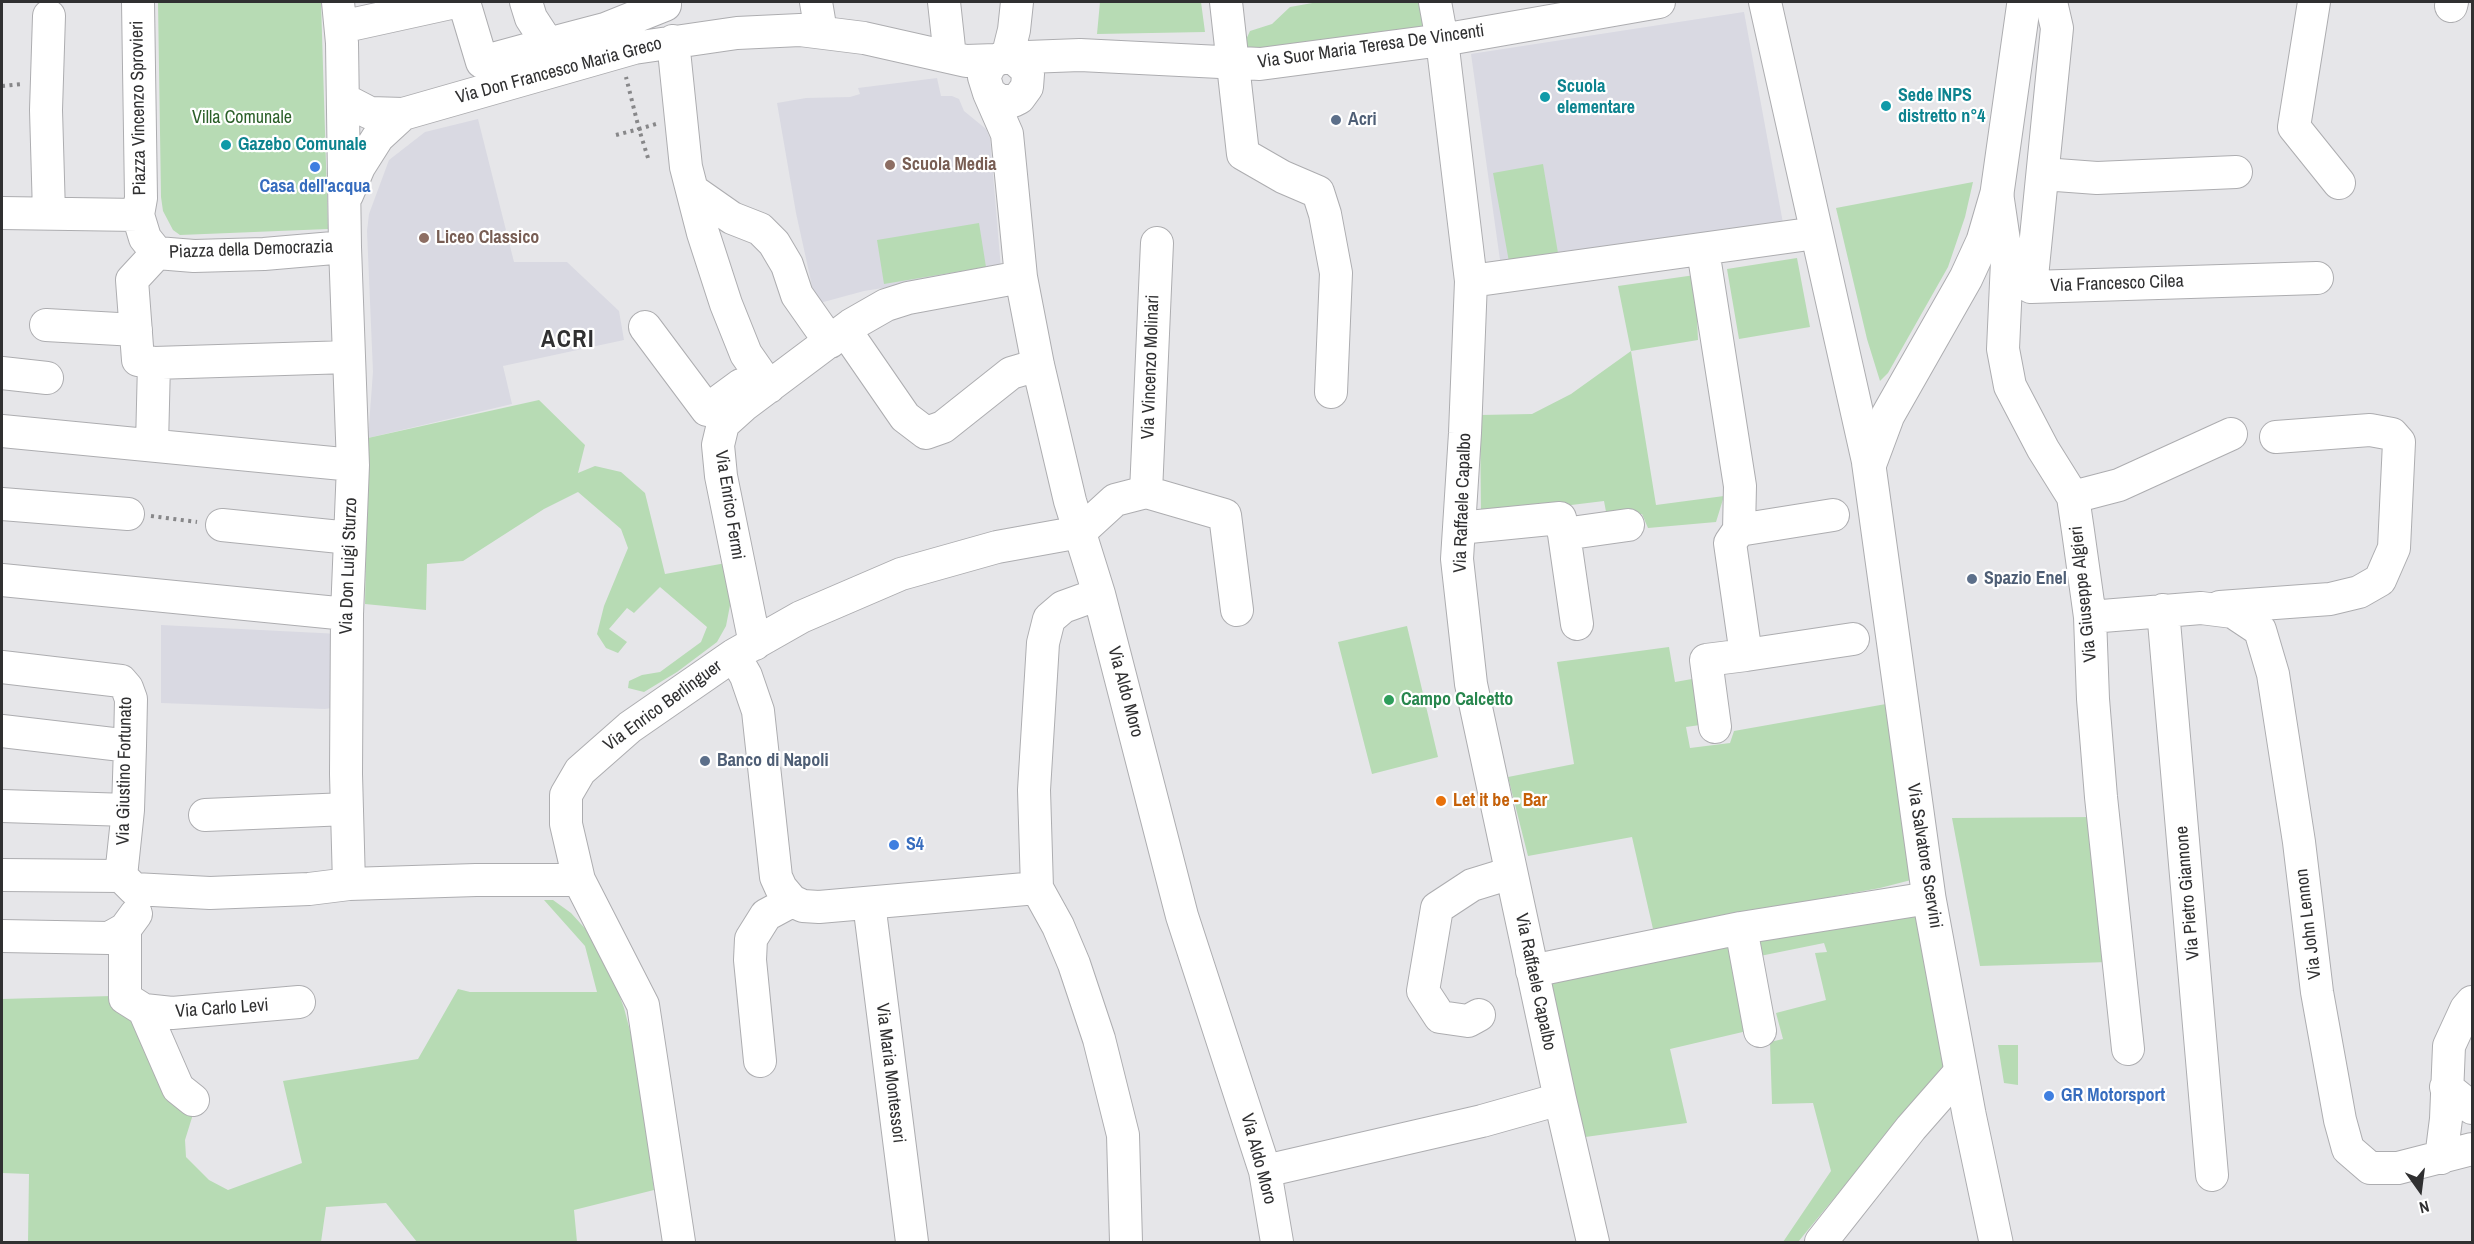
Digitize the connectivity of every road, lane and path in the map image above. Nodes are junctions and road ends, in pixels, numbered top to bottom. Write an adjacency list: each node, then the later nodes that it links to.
1 (138, 2): 39 (street, Piazza Vincenzo Sprovieri)
2 (455, 2): 16 (street)
3 (464, 2): 21 (street)
4 (526, 2): 21 (street)
5 (816, 2): 18 (street)
6 (944, 2): 24 (street, Via Aldo Moro)
7 (1017, 2): 24 (street)
8 (1226, 2): 23 (street)
9 (1435, 2): 19 (street, Via Raffaele Capalbo)
10 (1659, 2): 19 (street, Via Suor Maria Teresa De Vincenti)
11 (1765, 2): 40 (street)
12 (2024, 2): 35 (main road)
13 (2051, 2): 32 (street, Via Francesco Cilea)
14 (2314, 2): 33 (street)
15 (666, 3): 21 (street); 22 (street)
16 (339, 14): 25 (street)
17 (49, 16): 38 (street)
18 (821, 32): 20 (street, Via Don Francesco Maria Greco); 24 (street, Via Don Francesco Maria Greco)
19 (1442, 40): 23 (street, Via Suor Maria Teresa De Vincenti); 47 (street, Via Raffaele Capalbo)
20 (673, 41): 22 (street, Via Don Francesco Maria Greco); 27 (street)
21 (548, 44)
22 (629, 58): 26 (street, Via Don Francesco Maria Greco); 28 (path)
23 (1233, 63): 24 (street, Via Suor Maria Teresa De Vincenti); 58 (street)
24 (995, 72): 45 (street, Via Aldo Moro)
25 (343, 99): 26 (street); 36 (street, Via Don Luigi Sturzo)
26 (403, 114): 36 (street)
27 (680, 118): 28 (path); 34 (street)
28 (639, 129): 29 (path); 30 (path)
29 (616, 135)
30 (648, 158)
31 (2235, 172): 32 (street)
32 (2043, 174): 46 (street, Via Francesco Cilea)
33 (2339, 183)
34 (692, 190): 51 (street); 57 (street)
35 (1997, 193): 64 (main road); 66 (street, Via Giuseppe Algieri)
36 (345, 199): 42 (street, Via Don Luigi Sturzo)
37 (2, 213): 38 (street)
38 (49, 213): 39 (street)
39 (138, 215): 44 (street, Piazza della Democrazia)
40 (1816, 233): 43 (street); 64 (street)
41 (1156, 243): 65 (street, Via Vincenzo Molinari)
42 (345, 247): 44 (street, Piazza della Democrazia); 52 (street, Via Don Luigi Sturzo)
43 (1703, 250): 47 (street); 73 (street)
44 (157, 253): 50 (street)
45 (1021, 277): 51 (street); 54 (street, Via Aldo Moro)
46 (2317, 278)
47 (1472, 281): 72 (street, Via Raffaele Capalbo)
48 (46, 325): 50 (street)
49 (645, 327): 57 (street)
50 (136, 330): 53 (street)
51 (837, 336): 54 (street); 57 (street)
52 (349, 357): 53 (street); 63 (street, Via Don Luigi Sturzo)
53 (154, 363): 62 (street)
54 (1038, 364): 74 (street, Via Aldo Moro)
55 (2, 373): 56 (street)
56 (47, 378)
57 (764, 380): 86 (street, Via Enrico Fermi)
58 (1331, 392)
59 (2, 431): 62 (street)
60 (2231, 434): 66 (street)
61 (2276, 437): 79 (street, Via John Lennon)
62 (152, 445): 63 (street)
63 (353, 465): 76 (street, Via Don Luigi Sturzo)
64 (1869, 466): 102 (main road, Via Salvatore Scervini)
65 (1146, 492): 74 (street); 80 (street)
66 (2073, 497): 83 (street, Via Giuseppe Algieri)
67 (2, 504): 68 (street)
68 (128, 514): 70 (path)
69 (1833, 515): 73 (street)
70 (222, 525): 76 (street)
71 (1628, 525): 75 (street)
72 (1459, 528): 75 (street); 96 (street, Via Raffaele Capalbo)
73 (1739, 531): 87 (street)
74 (1080, 532): 78 (street, Via Aldo Moro); 86 (street, Via Enrico Berlinguer)
75 (1564, 534): 84 (street)
76 (350, 538): 82 (street, Via Don Luigi Sturzo)
77 (2, 580): 82 (street)
78 (1099, 594): 101 (street); 123 (street, Via Aldo Moro)
79 (2202, 608): 81 (street, Via John Lennon); 122 (street, Via John Lennon)
80 (1237, 610)
81 (2163, 610): 83 (street, Via John Lennon); 124 (street, Via Pietro Giannone)
82 (347, 614): 93 (street, Via Don Luigi Sturzo)
83 (2090, 617): 114 (street, Via Giuseppe Algieri)
84 (1576, 624)
85 (1852, 639): 87 (street)
86 (744, 649): 98 (street, Via Enrico Berlinguer); 103 (street, Via Enrico Fermi)
87 (1746, 655): 89 (street)
88 (2, 667): 91 (street, Via Giustino Fortunato)
89 (1715, 727)
90 (2, 731): 91 (street)
91 (130, 746): 94 (street, Via Giustino Fortunato)
92 (2, 806): 94 (street)
93 (347, 809): 95 (street); 100 (street, Via Don Luigi Sturzo)
94 (128, 810): 99 (street, Via Giustino Fortunato)
95 (205, 815)
96 (1512, 873): 108 (street, Via Raffaele Capalbo); 112 (street)
97 (2, 875): 99 (street)
98 (579, 880): 100 (street); 125 (street, Via Enrico Berlinguer)
99 (128, 883): 100 (street); 106 (street, Via Carlo Levi)
100 (349, 884)
101 (1037, 888): 104 (street); 127 (street)
102 (1929, 898): 105 (street); 120 (main road, Via Salvatore Scervini)
103 (792, 901): 104 (street); 115 (street)
104 (868, 903): 126 (street, Via Maria Montessori)
105 (1741, 928): 108 (street); 113 (street)
106 (125, 929): 107 (street); 111 (street, Via Carlo Levi)
107 (2, 936)
108 (1532, 971): 118 (street, Via Raffaele Capalbo)
109 (299, 1002): 111 (street, Via Carlo Levi)
110 (2472, 1002): 116 (street)
111 (144, 1010): 117 (street, Via Carlo Levi)
112 (1479, 1015)
113 (1760, 1031)
114 (2128, 1049)
115 (760, 1061)
116 (2446, 1087): 119 (street); 122 (street)
117 (193, 1100)
118 (1560, 1100): 123 (street); 129 (street, Via Raffaele Capalbo)
119 (2472, 1108)
120 (1969, 1114): 130 (street); 131 (main road, Via Salvatore Scervini)
121 (2472, 1149): 122 (street, Via John Lennon)
122 (2441, 1158)
123 (1265, 1171): 128 (street, Via Aldo Moro)
124 (2212, 1175)
125 (679, 1242)
126 (912, 1242)
127 (1126, 1242)
128 (1277, 1242)
129 (1593, 1242)
130 (1821, 1242)
131 (1996, 1242)

